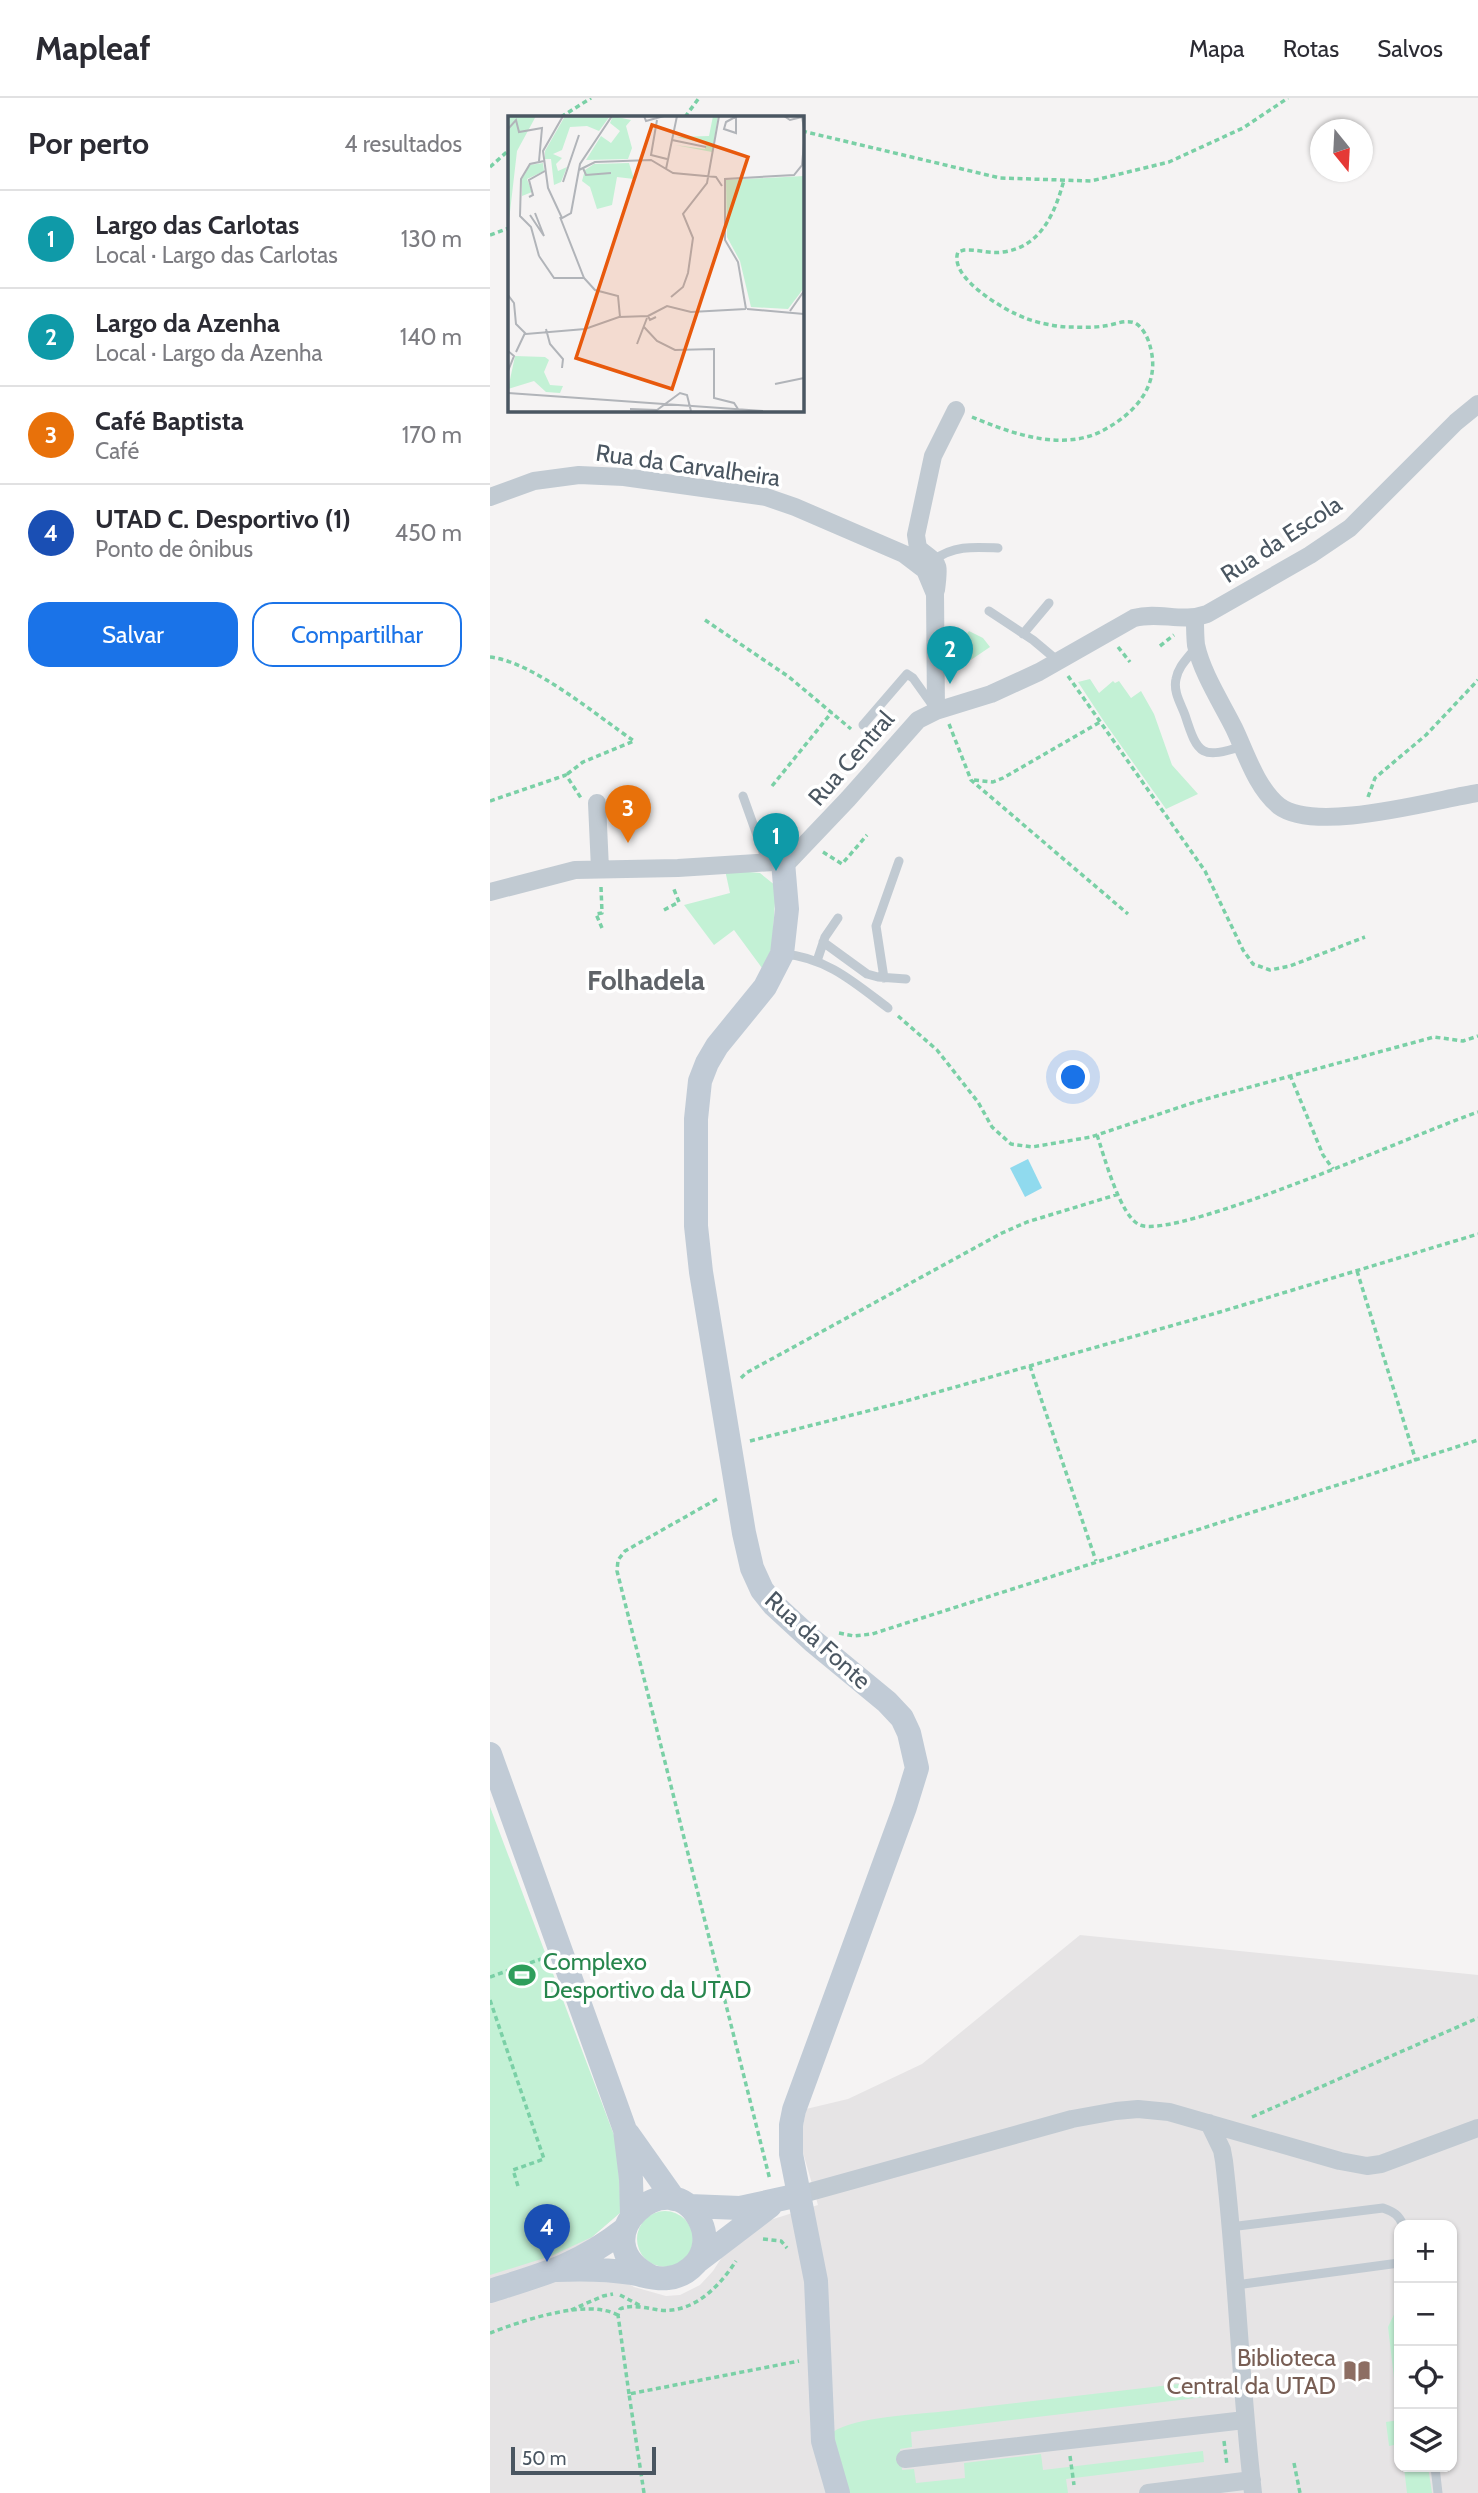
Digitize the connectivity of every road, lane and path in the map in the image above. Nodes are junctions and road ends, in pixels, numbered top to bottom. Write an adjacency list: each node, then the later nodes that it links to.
1 (591, 98): 4 (path)
2 (699, 98): 5 (path)
3 (1288, 98): 9 (path)
4 (563, 116)
5 (686, 116)
6 (803, 131): 9 (path)
7 (508, 151): 8 (path)
8 (490, 167)
9 (1064, 180): 13 (path)
10 (508, 228): 11 (path)
11 (490, 235)
12 (1478, 404): 20 (street, Rua da Escola)
13 (956, 410): 16 (street)
14 (490, 497): 17 (street, Rua da Carvalheira)
15 (998, 548): 16 (lane)
16 (934, 559): 17 (street)
17 (935, 594): 27 (street)
18 (1049, 603): 22 (lane)
19 (989, 611): 22 (lane)
20 (1195, 618): 23 (street); 25 (street, Rua Central)
21 (705, 620): 28 (path)
22 (1023, 634): 25 (lane)
23 (1196, 645): 32 (street); 32 (lane)
24 (490, 657): 33 (path)
25 (1059, 663): 27 (street, Rua Central); 29 (path)
26 (1478, 680): 40 (path)
27 (939, 710): 30 (lane); 34 (path); 43 (street, Rua Central)
28 (832, 712): 31 (path); 35 (path)
29 (1100, 722): 34 (path); 53 (path)
30 (863, 725)
31 (853, 730)
32 (1243, 746): 40 (street)
33 (566, 775): 38 (path); 41 (path)
34 (971, 780): 50 (path)
35 (772, 786)
36 (1478, 793): 40 (street)
37 (744, 796): 45 (lane)
38 (490, 801)
39 (597, 803): 41 (street)
40 (1369, 814)
41 (598, 822): 46 (street)
42 (867, 835): 43 (path)
43 (809, 842): 45 (street, Rua Central)
44 (899, 861): 57 (lane)
45 (775, 863): 47 (street); 55 (street)
46 (600, 869): 47 (street); 48 (street); 52 (path)
47 (665, 869): 49 (path)
48 (490, 892)
49 (664, 911)
50 (1128, 914)
51 (838, 918): 54 (lane)
52 (602, 928)
53 (1365, 937)
54 (823, 943): 56 (lane); 57 (lane)
55 (782, 954): 56 (lane); 73 (street, Rua da Fonte)
56 (817, 961): 59 (lane)
57 (884, 978): 58 (lane)
58 (906, 979)
59 (888, 1008): 63 (path)
60 (1478, 1036): 61 (path)
61 (1290, 1075): 63 (path); 64 (path)
62 (1478, 1112): 64 (path)
63 (1097, 1135): 65 (path)
64 (1333, 1169): 65 (path)
65 (1119, 1194): 69 (path)
66 (1478, 1234): 67 (path)
67 (1357, 1271): 68 (path); 72 (path)
68 (1030, 1366): 70 (path); 74 (path)
69 (738, 1381)
70 (744, 1434)
71 (1478, 1440): 72 (path)
72 (1416, 1461): 74 (path)
73 (737, 1488): 85 (street, Rua da Fonte); 85 (path)
74 (1096, 1561): 75 (path)
75 (831, 1630)
76 (490, 1754): 77 (street)
77 (561, 1951): 78 (path); 83 (street)
78 (490, 1977)
79 (490, 2000): 84 (path)
80 (1478, 2018): 81 (path)
81 (1218, 2125): 82 (street); 85 (street); 89 (street)
82 (1478, 2127)
83 (625, 2130): 86 (street); 88 (street)
84 (519, 2186)
85 (788, 2199): 86 (street); 93 (street); 115 (street, Rua da Fonte)
86 (682, 2203): 88 (street); 93 (street)
87 (1401, 2220): 89 (lane)
88 (628, 2222): 95 (street); 96 (street)
89 (1230, 2227): 97 (street)
90 (761, 2239): 92 (path)
91 (741, 2254): 99 (path)
92 (790, 2257)
93 (698, 2261): 96 (street)
94 (1394, 2264): 97 (lane)
95 (556, 2270): 96 (street); 98 (street)
96 (652, 2277)
97 (1236, 2285): 105 (street)
98 (490, 2291)
99 (643, 2308): 100 (path); 101 (path)
100 (567, 2312): 101 (path); 102 (path)
101 (618, 2315): 104 (path)
102 (490, 2333)
103 (799, 2348): 104 (path)
104 (629, 2394): 114 (path)
105 (1245, 2420): 106 (street); 113 (street)
106 (1221, 2423): 107 (street); 111 (path)
107 (905, 2459)
108 (1294, 2463): 117 (path)
109 (1071, 2468): 112 (path)
110 (1436, 2472): 118 (lane)
111 (1229, 2482): 113 (street); 116 (street)
112 (1074, 2485)
113 (1252, 2486)
114 (644, 2493)
115 (838, 2493)
116 (1148, 2493)
117 (1300, 2493)
118 (1438, 2493)

